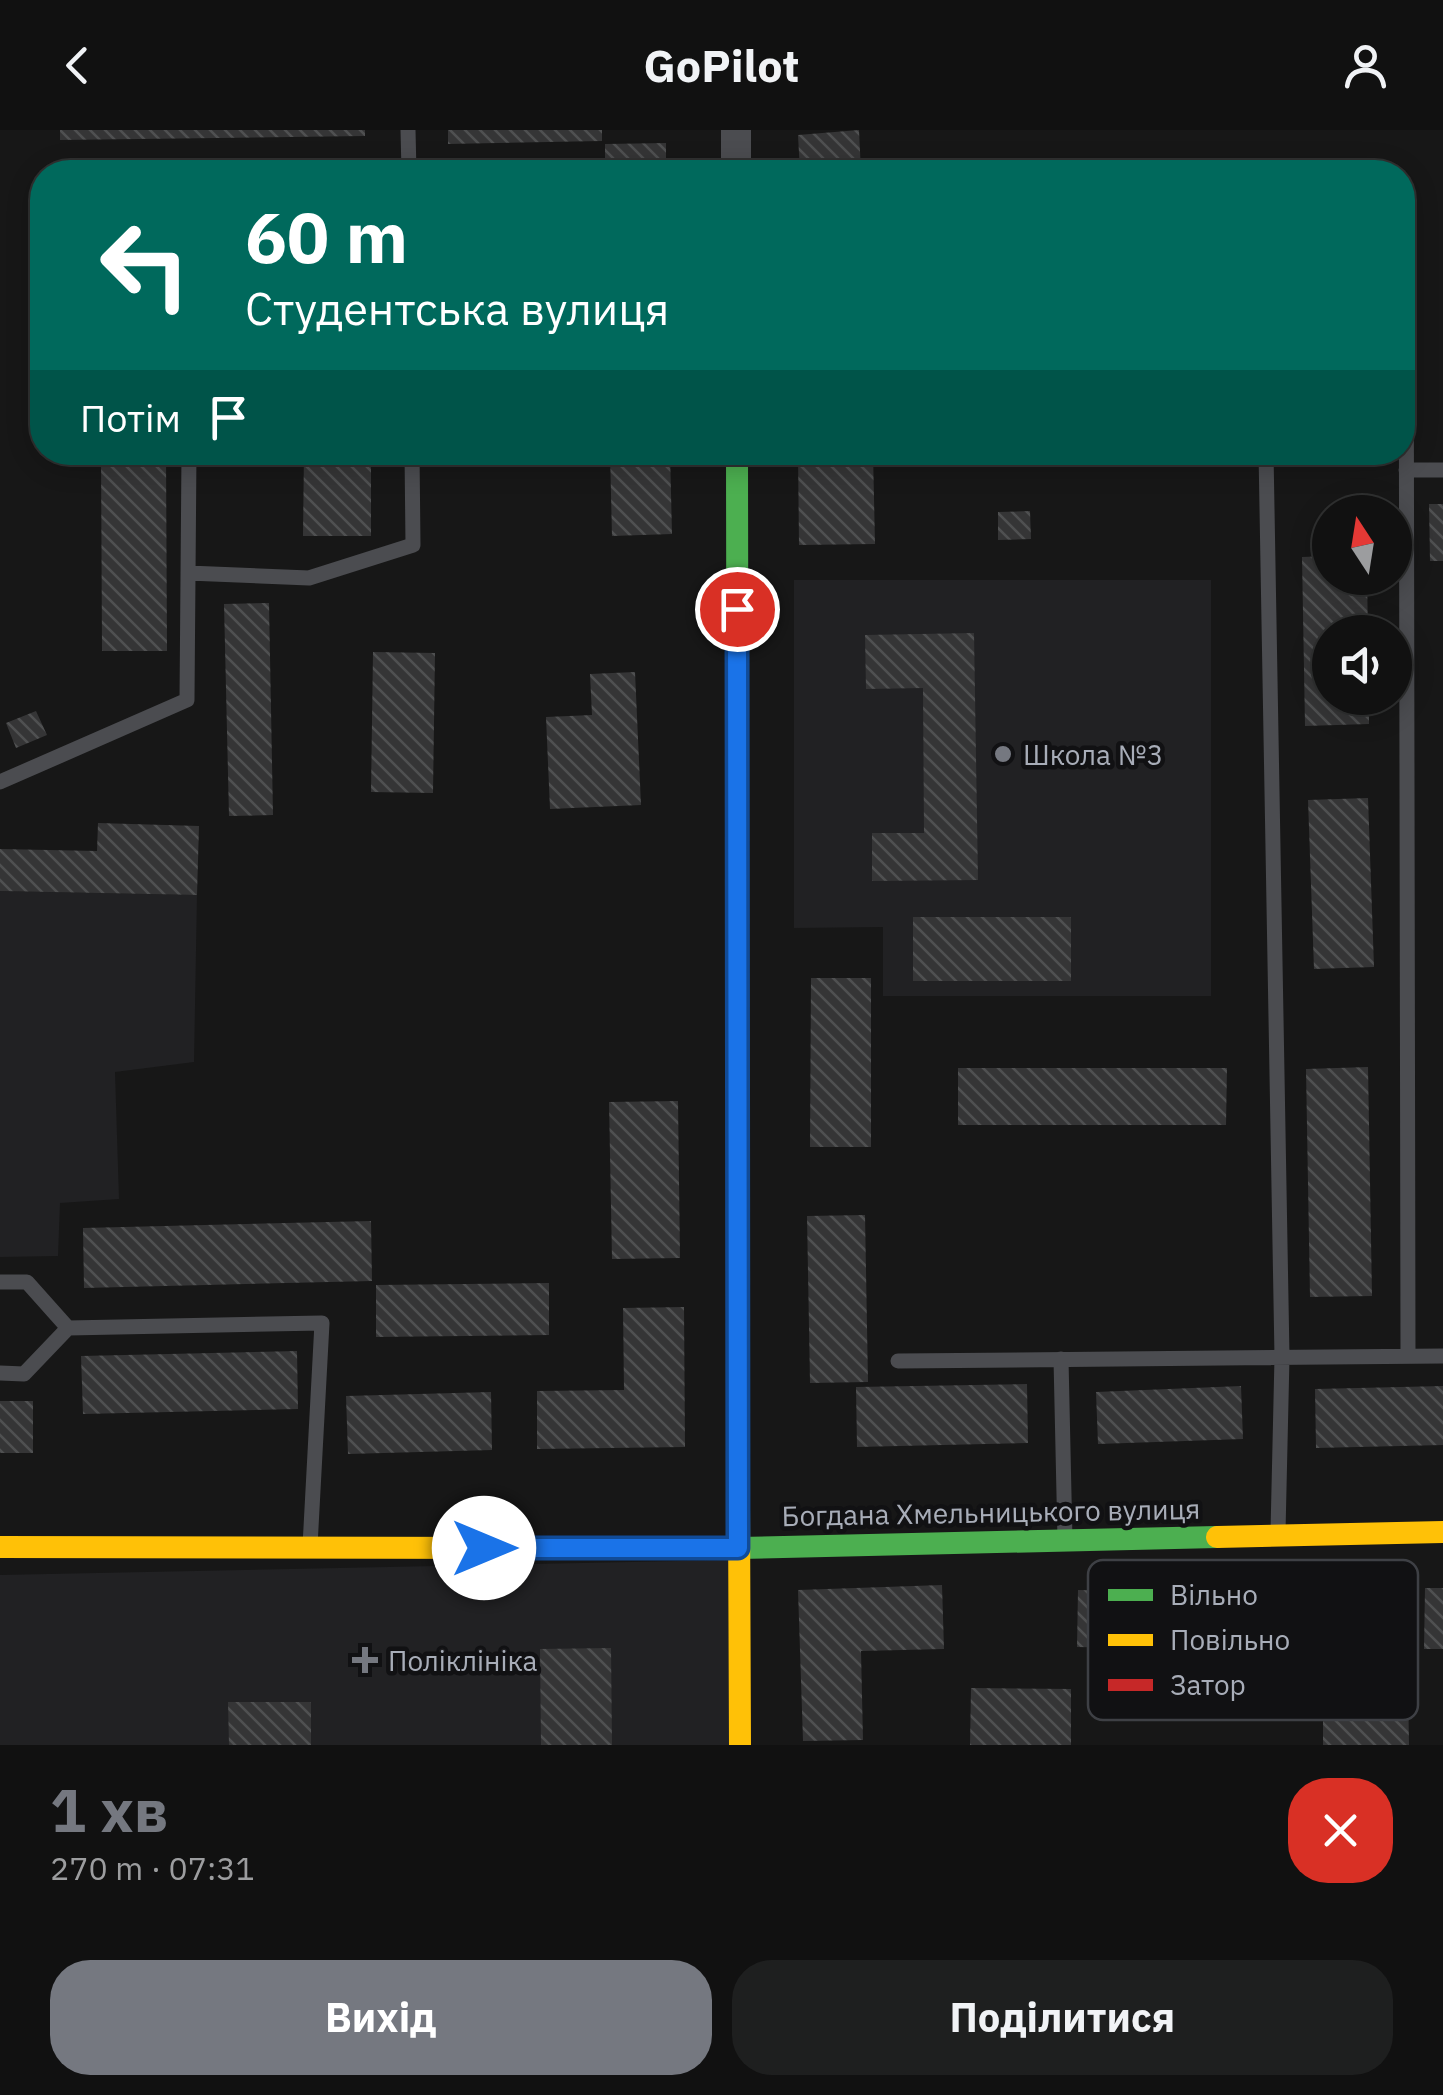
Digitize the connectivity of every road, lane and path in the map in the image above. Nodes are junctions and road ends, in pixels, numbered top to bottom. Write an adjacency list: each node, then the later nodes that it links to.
1 (408, 130): 3 (lane)
2 (736, 130): 4 (street)
3 (409, 160)
4 (736, 160)
5 (188, 465): 12 (lane)
6 (412, 465): 12 (lane)
7 (737, 465): 27 (street)
8 (1266, 465): 18 (lane)
9 (1406, 465): 10 (lane)
10 (1406, 470): 11 (lane); 16 (lane)
11 (1443, 470)
12 (188, 573): 13 (lane)
13 (0, 782)
14 (0, 1282): 15 (lane)
15 (68, 1328): 21 (lane); 26 (lane)
16 (1408, 1356): 17 (lane); 18 (lane)
17 (1443, 1356)
18 (1282, 1357): 19 (lane); 23 (lane)
19 (1061, 1359): 20 (lane); 24 (lane)
20 (898, 1361)
21 (0, 1374)
22 (1443, 1532): 23 (street, Богдана Хмельницького вулиця)
23 (1278, 1536): 24 (street, Богдана Хмельницького вулиця)
24 (1064, 1540): 27 (street, Богдана Хмельницького вулиця)
25 (0, 1548): 26 (street, Богдана Хмельницького вулиця)
26 (310, 1548): 27 (street, Богдана Хмельницького вулиця)
27 (738, 1548): 28 (street)
28 (740, 1745)

